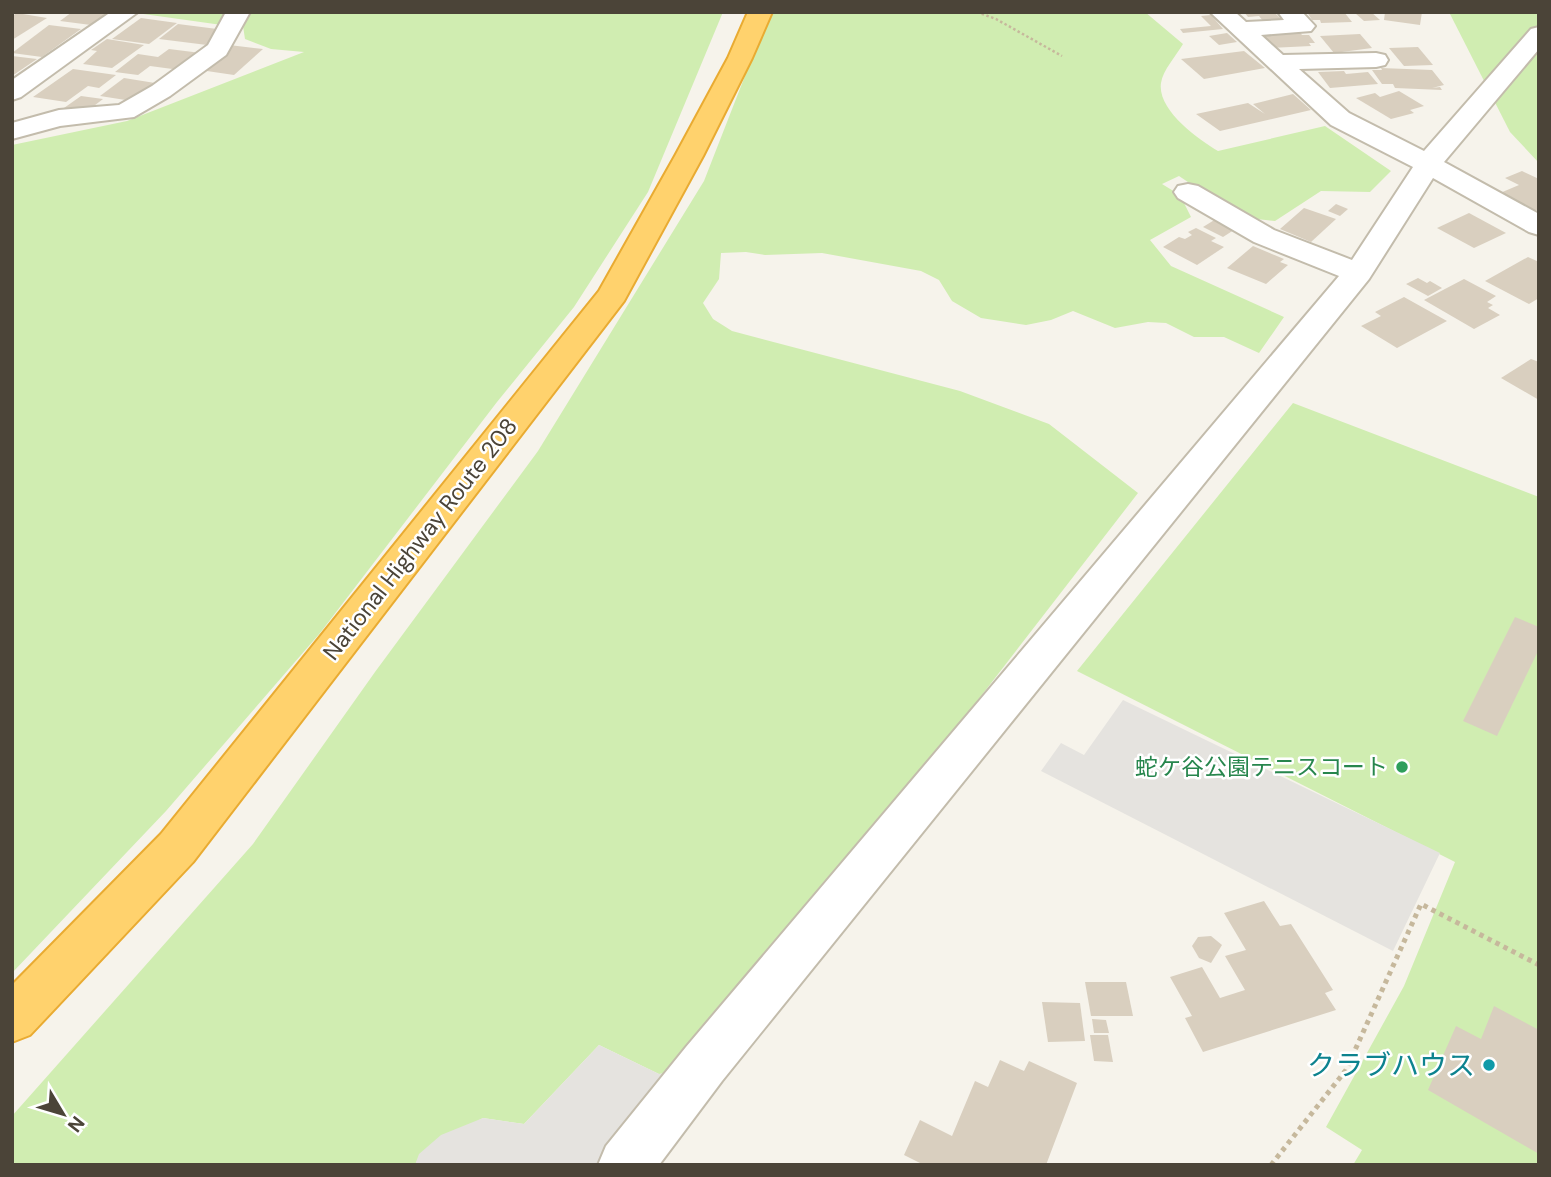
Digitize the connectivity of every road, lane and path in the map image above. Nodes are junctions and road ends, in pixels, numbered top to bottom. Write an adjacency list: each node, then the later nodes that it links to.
1 (127, 12): 11 (street)
2 (238, 12): 13 (street)
3 (760, 12): 20 (highway, National Highway Route 208)
4 (977, 12): 8 (path)
5 (1289, 12): 6 (street)
6 (1231, 21): 10 (street)
7 (1539, 34): 15 (street)
8 (1062, 57)
9 (1376, 60): 10 (street)
10 (1279, 62): 15 (street)
11 (12, 92)
12 (12, 99): 13 (street)
13 (59, 118): 14 (street)
14 (12, 131)
15 (1428, 164): 17 (street); 18 (street)
16 (1188, 192): 18 (street)
17 (1539, 226)
18 (1358, 273): 21 (street)
19 (1539, 965): 22 (path)
20 (12, 1019)
21 (625, 1165)
22 (1271, 1165)

